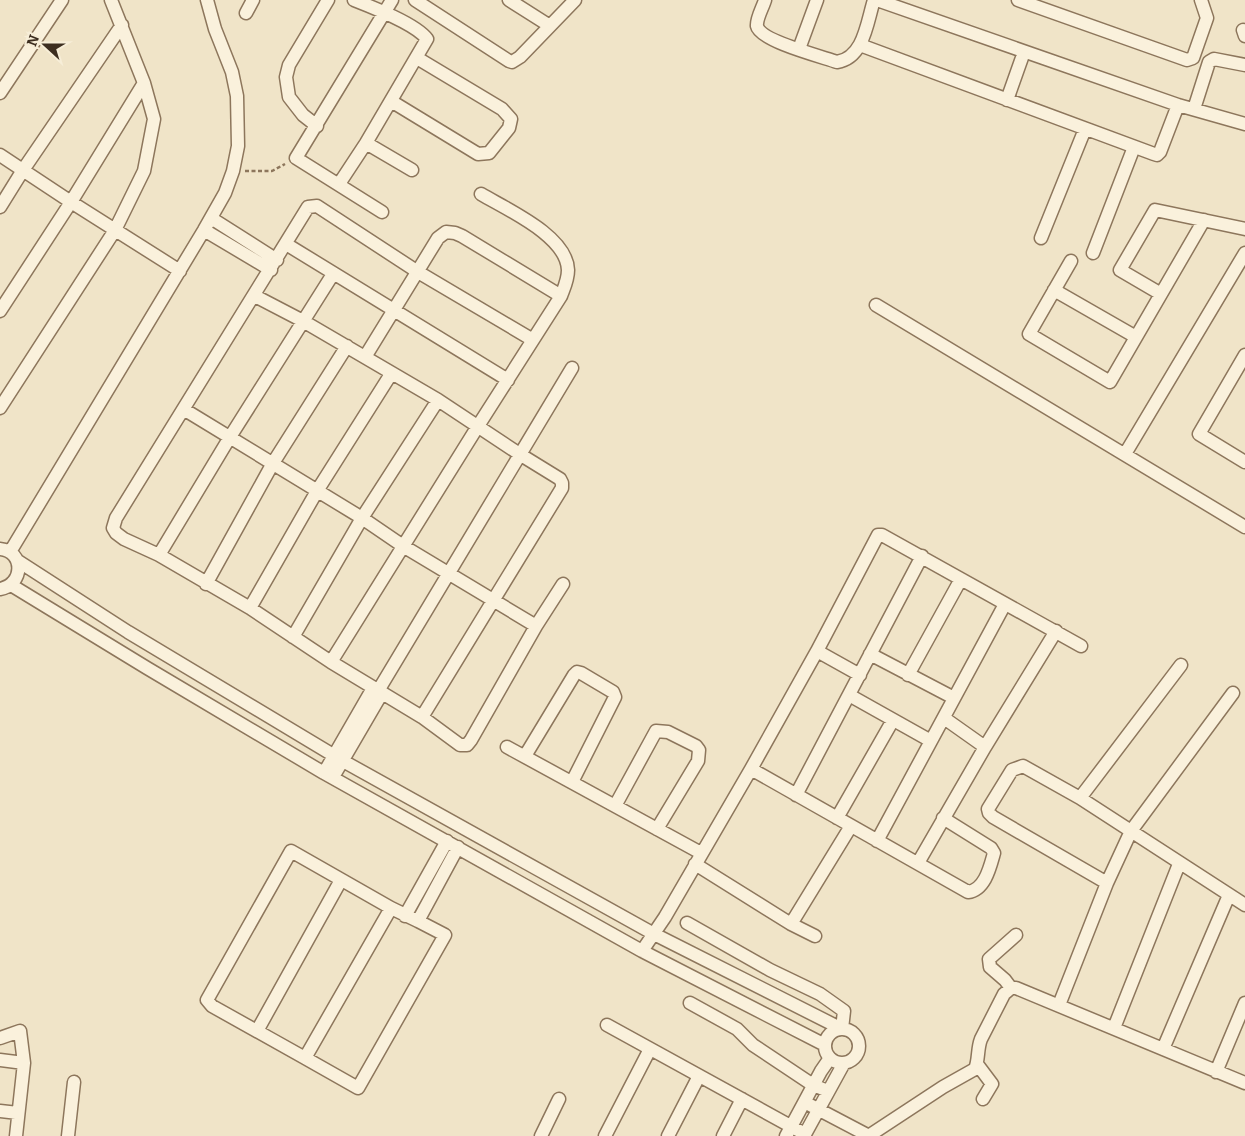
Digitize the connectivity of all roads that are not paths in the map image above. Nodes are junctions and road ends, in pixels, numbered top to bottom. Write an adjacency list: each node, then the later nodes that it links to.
1 (62, 0): 26 (street)
2 (111, 0): 18 (street)
3 (253, 0): 17 (street)
4 (328, 0): 32 (street)
5 (354, 0): 16 (street)
6 (392, 0): 16 (street)
7 (416, 0): 19 (street)
8 (509, 0): 19 (street)
9 (576, 0): 19 (street)
10 (765, 0): 21 (street)
11 (817, 0): 21 (street)
12 (875, 0): 20 (street); 22 (street)
13 (208, 1): 44 (street)
14 (1025, 1): 15 (street)
15 (1199, 1)
16 (385, 12): 23 (street); 32 (street)
17 (246, 13)
18 (122, 25): 25 (street); 37 (street)
19 (550, 26)
20 (860, 45): 21 (street); 27 (street)
21 (799, 49)
22 (1024, 52): 27 (street); 29 (street)
23 (417, 58): 28 (street); 28 (street)
24 (1245, 65): 30 (street)
25 (144, 82): 41 (street); 47 (street)
26 (0, 93)
27 (1007, 100): 33 (street)
28 (391, 101): 34 (street)
29 (1178, 105): 30 (street); 35 (street)
30 (1194, 109): 31 (street)
31 (1245, 124)
32 (317, 126): 39 (street)
33 (1085, 129): 35 (street); 49 (street)
34 (366, 143): 38 (street); 39 (street)
35 (1134, 146): 51 (street)
36 (0, 155): 37 (street)
37 (23, 170): 41 (street); 42 (street)
38 (412, 170)
39 (339, 184): 43 (street)
40 (481, 194): 61 (street)
41 (71, 202): 47 (street); 63 (street)
42 (0, 208)
43 (382, 212)
44 (210, 218): 48 (street); 54 (street)
45 (1204, 220): 46 (street); 59 (street); 59 (street)
46 (1245, 228)
47 (115, 230): 55 (street); 75 (street)
48 (204, 230): 54 (street); 55 (street)
49 (1041, 238)
50 (286, 244): 54 (street); 56 (street); 57 (street)
51 (1093, 253)
52 (1245, 253): 79 (street)
53 (1071, 261): 58 (street)
54 (274, 265): 60 (street)
55 (180, 271): 87 (street)
56 (418, 272): 61 (street); 64 (street); 67 (street)
57 (333, 274): 64 (street); 65 (street)
58 (1054, 290): 66 (street); 66 (street)
59 (1161, 294): 66 (street)
60 (255, 296): 65 (street); 76 (street)
61 (561, 296): 67 (street)
62 (876, 305): 79 (street)
63 (0, 311)
64 (393, 311): 70 (street); 73 (street)
65 (303, 321): 68 (street); 78 (street)
66 (1136, 337)
67 (533, 340): 73 (street)
68 (347, 346): 70 (street); 82 (street)
69 (1245, 355): 81 (street)
70 (365, 357): 72 (street)
71 (572, 368): 80 (street)
72 (390, 374): 74 (street); 83 (street)
73 (508, 380): 77 (street)
74 (438, 400): 77 (street); 84 (street)
75 (1, 403)
76 (185, 410): 78 (street); 88 (street)
77 (478, 426): 80 (street); 86 (street)
78 (230, 437): 82 (street); 88 (street)
79 (1125, 454): 85 (street)
80 (521, 456): 90 (street); 95 (street)
81 (1244, 459)
82 (273, 463): 83 (street); 92 (street)
83 (317, 491): 84 (street); 97 (street)
84 (362, 518): 86 (street); 100 (street)
85 (1245, 527)
86 (403, 546): 90 (street); 104 (street)
87 (9, 554): 94 (street); 119 (street)
88 (159, 555): 92 (street)
89 (922, 556): 91 (street); 102 (street); 103 (street)
90 (450, 574): 95 (street); 108 (street)
91 (961, 579): 96 (street); 107 (street)
92 (206, 584): 97 (street)
93 (563, 584): 98 (street)
94 (6, 587): 121 (street)
95 (494, 600): 98 (street); 112 (street)
96 (1005, 604): 99 (street); 111 (street)
97 (250, 608): 100 (street)
98 (536, 626): 112 (street)
99 (1056, 631): 101 (street); 117 (street)
100 (293, 637): 104 (street)
101 (1081, 646)
102 (817, 651): 106 (street); 120 (street)
103 (870, 654): 106 (street); 107 (street)
104 (331, 662): 108 (street)
105 (1181, 665): 124 (street)
106 (860, 675): 110 (street)
107 (908, 675): 111 (street)
108 (378, 690): 112 (street); 119 (street)
109 (1233, 693): 130 (street)
110 (849, 695): 114 (street); 123 (street)
111 (954, 698): 113 (street)
112 (422, 717)
113 (944, 718): 115 (street); 117 (street)
114 (893, 720): 115 (street); 126 (street)
115 (931, 741): 131 (street)
116 (507, 747): 118 (street)
117 (985, 747): 127 (street)
118 (525, 756): 122 (street); 122 (street)
119 (338, 758): 121 (street); 145 (street)
120 (751, 770): 123 (street); 133 (street)
121 (328, 775): 132 (street)
122 (572, 782): 125 (street)
123 (796, 795): 126 (street)
124 (1080, 798): 130 (street); 137 (street)
125 (614, 806): 129 (street); 129 (street)
126 (838, 818): 128 (street)
127 (944, 818): 134 (street); 134 (street)
128 (851, 826): 131 (street); 144 (street)
129 (657, 829): 133 (street)
130 (1131, 831): 135 (street); 137 (street)
131 (877, 840): 134 (street)
132 (452, 844): 141 (street); 142 (street); 148 (street)
133 (698, 859): 144 (street); 145 (street)
134 (918, 864)
135 (1179, 864): 138 (street); 156 (street)
136 (341, 880): 140 (street); 158 (street); 158 (street)
137 (1108, 883): 154 (street)
138 (1229, 895): 139 (street); 162 (street)
139 (1245, 905)
140 (391, 908): 141 (street); 163 (street)
141 (405, 916): 142 (street)
142 (418, 921): 163 (street)
143 (687, 923): 157 (street)
144 (791, 924): 147 (street)
145 (654, 934): 148 (street); 149 (street)
146 (1016, 935): 150 (street)
147 (815, 936)
148 (642, 951): 151 (street)
149 (750, 982): 151 (street); 157 (street)
150 (1011, 988): 154 (street); 168 (street)
151 (740, 1002): 160 (street)
152 (690, 1003): 173 (street)
153 (1245, 1003): 169 (street)
154 (1059, 1005): 156 (street)
155 (607, 1025): 161 (street)
156 (1114, 1028): 162 (street)
157 (842, 1029): 160 (street); 167 (street)
158 (257, 1031): 163 (street)
159 (0, 1038): 166 (street)
160 (825, 1045): 164 (street)
161 (650, 1049): 170 (street); 187 (street)
162 (1163, 1049): 169 (street)
163 (305, 1058)
164 (830, 1058): 167 (street); 173 (street)
165 (0, 1060): 166 (street)
166 (24, 1063): 181 (street)
167 (844, 1063): 174 (street)
168 (977, 1064): 177 (street); 190 (street)
169 (1216, 1072): 172 (street)
170 (700, 1076): 176 (street); 188 (street)
171 (74, 1082): 185 (street)
172 (1245, 1083)
173 (813, 1085): 174 (street); 178 (street)
174 (828, 1091): 179 (street)
175 (559, 1099): 186 (street)
176 (742, 1099): 182 (street); 189 (street)
177 (983, 1099)
178 (805, 1102): 179 (street); 182 (street)
179 (818, 1109): 183 (street); 190 (street)
180 (0, 1111): 181 (street)
181 (18, 1113): 184 (street)
182 (789, 1131): 183 (street)
183 (804, 1135)
184 (16, 1136)
185 (68, 1136)
186 (541, 1136)
187 (605, 1136)
188 (668, 1136)
189 (723, 1136)
190 (870, 1136)

